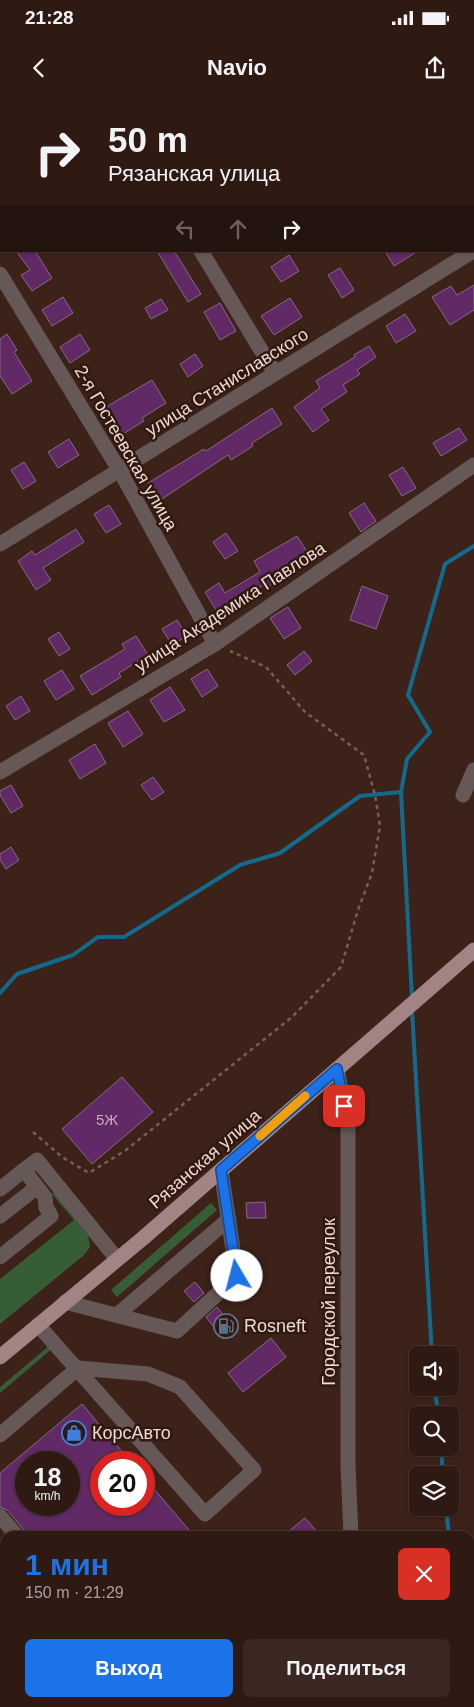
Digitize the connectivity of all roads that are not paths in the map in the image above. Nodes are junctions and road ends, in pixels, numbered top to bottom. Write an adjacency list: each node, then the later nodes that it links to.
1 (202, 252): 4 (street)
2 (472, 252): 4 (street, улица Станиславского)
3 (0, 274): 6 (street, 2-я Гостеевская улица)
4 (275, 374): 6 (street, улица Станиславского)
5 (474, 465): 8 (street, улица Академика Павлова)
6 (120, 471): 7 (street, улица Станиславского); 8 (street, 2-я Гостеевская улица)
7 (0, 544)
8 (215, 644): 10 (street, улица Академика Павлова)
9 (474, 770): 11 (street)
10 (0, 772)
11 (463, 795)
12 (474, 950): 13 (main road, Рязанская улица)
13 (337, 1069): 15 (main road, Рязанская улица); 30 (street, Городской переулок)
14 (24, 1170): 16 (street); 17 (street); 21 (street)
15 (221, 1170): 19 (street); 21 (main road, Рязанская улица)
16 (37, 1187): 18 (street); 20 (street)
17 (0, 1189)
18 (0, 1216)
19 (229, 1219): 23 (street); 23 (street)
20 (0, 1257)
21 (118, 1259): 22 (main road, Рязанская улица)
22 (64, 1302): 23 (street); 24 (main road, Рязанская улица)
23 (118, 1315)
24 (38, 1325): 25 (main road, Рязанская улица); 26 (street)
25 (0, 1357)
26 (78, 1368): 26 (street); 27 (street)
27 (0, 1435)
28 (0, 1516): 29 (street)
29 (13, 1531)
30 (351, 1531)

